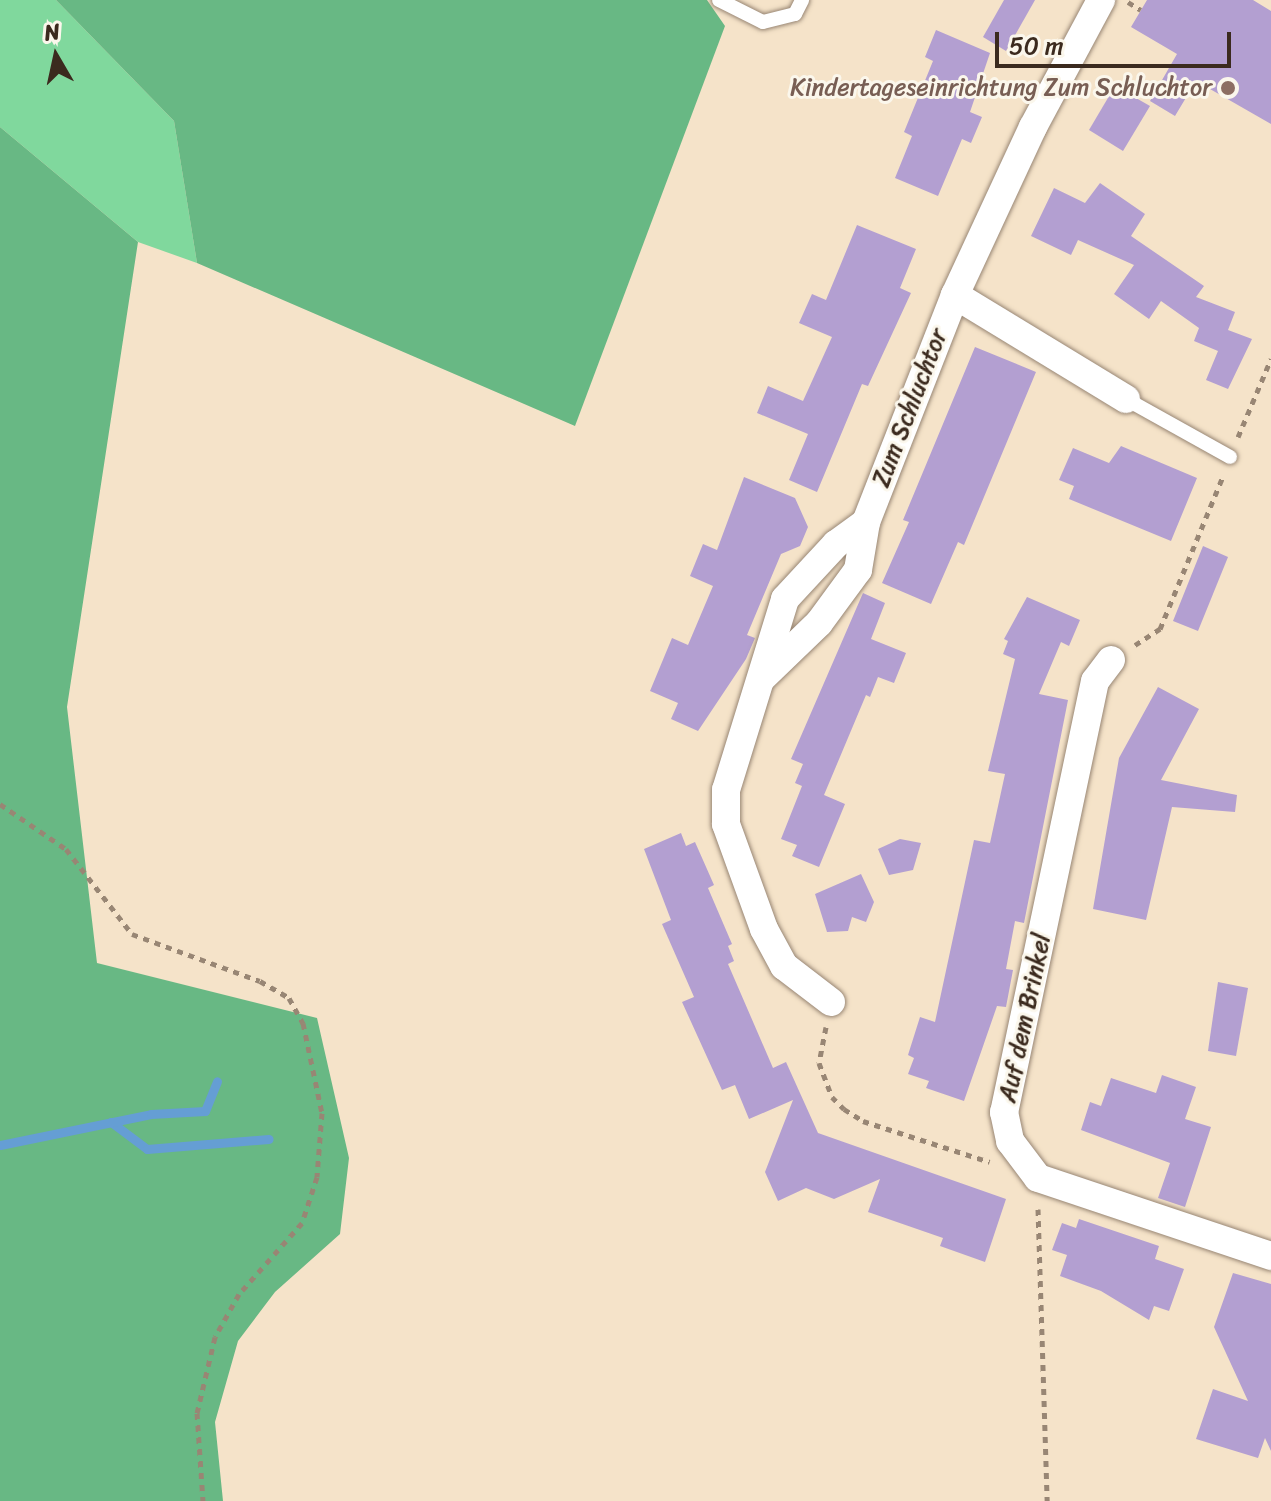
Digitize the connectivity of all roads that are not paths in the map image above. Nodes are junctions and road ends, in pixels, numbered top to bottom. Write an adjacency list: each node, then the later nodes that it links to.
1 (719, 0): 2 (lane)
2 (802, 0)
3 (1101, 0): 4 (street, Zum Schluchtor)
4 (955, 295): 5 (street, Zum Schluchtor); 7 (street, Zum Schluchtor)
5 (1126, 399): 6 (lane)
6 (1230, 457)
7 (866, 522): 9 (street, Zum Schluchtor); 9 (street, Zum Schluchtor)
8 (1111, 660): 11 (street, Auf dem Brinkel)
9 (762, 678): 10 (street, Zum Schluchtor)
10 (831, 1002)
11 (1271, 1256)

